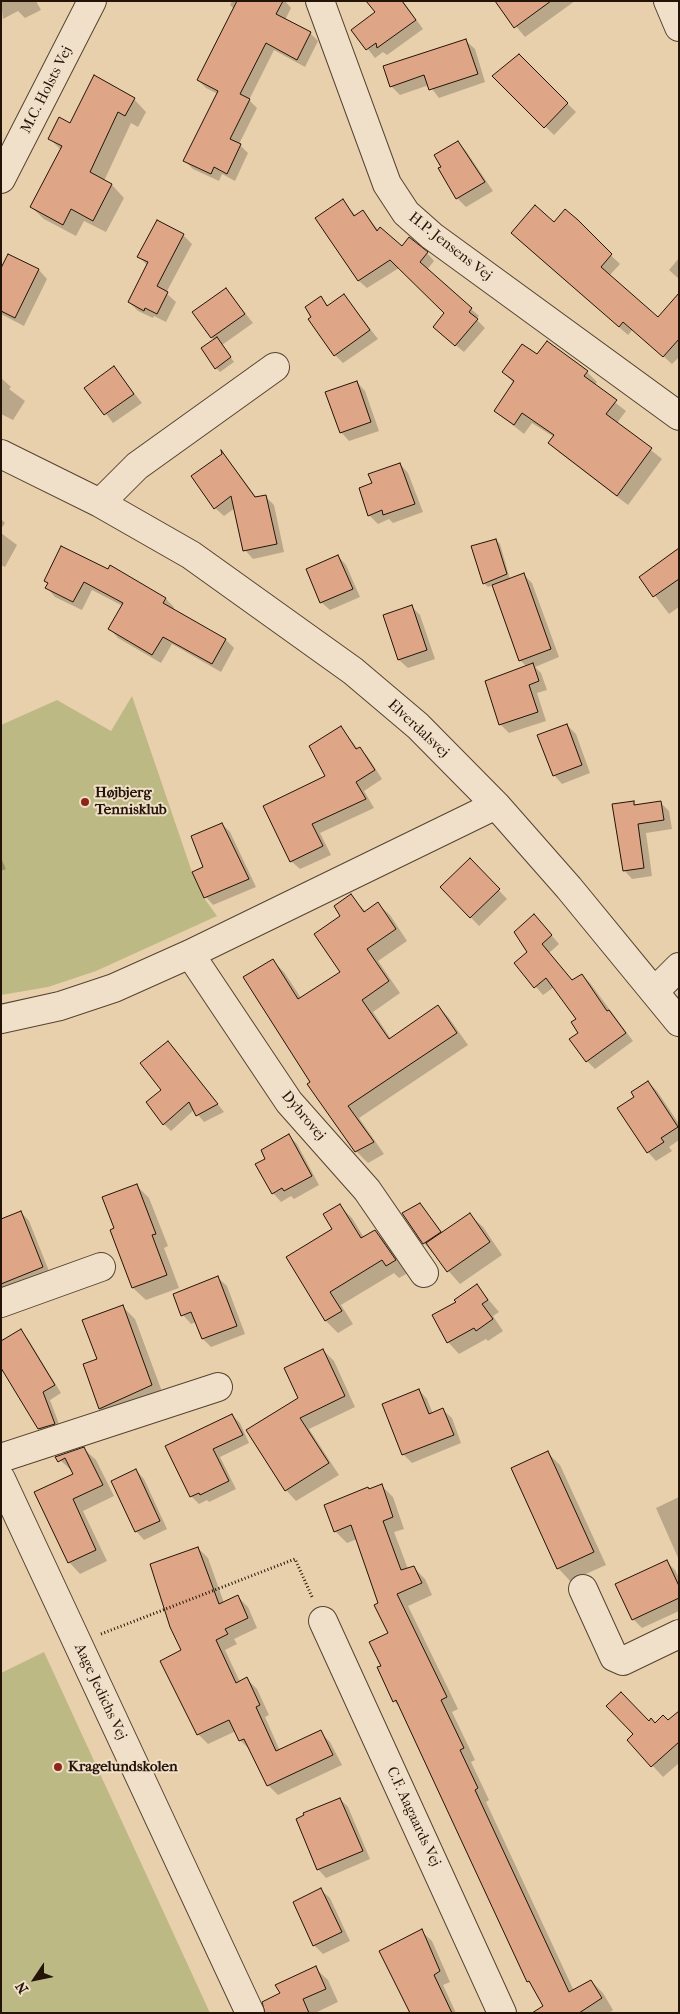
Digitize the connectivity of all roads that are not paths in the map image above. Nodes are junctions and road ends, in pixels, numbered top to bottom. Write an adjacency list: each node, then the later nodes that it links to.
1 (92, 1): 5 (street, M.C. Holsts Vej)
2 (320, 1): 7 (street, H.P. Jensens Vej)
3 (668, 1): 4 (street)
4 (679, 27)
5 (1, 179)
6 (275, 367): 9 (street)
7 (679, 416)
8 (1, 454): 9 (street, Elverdalsvej)
9 (100, 503): 10 (street, Elverdalsvej)
10 (496, 805): 11 (street); 13 (street, Elverdalsvej)
11 (190, 954): 14 (street); 17 (street, Dybrovej)
12 (679, 967): 13 (street)
13 (655, 991): 15 (street, Elverdalsvej)
14 (1, 1019)
15 (679, 1022)
16 (101, 1267): 18 (street)
17 (424, 1272)
18 (1, 1303)
19 (218, 1387): 20 (street)
20 (1, 1458)
21 (1, 1479): 25 (street, Aage Jedichs Vej)
22 (583, 1590): 24 (street)
23 (323, 1621): 26 (street, C.F. Aagaards Vej)
24 (679, 1634)
25 (250, 2013)
26 (502, 2013)

